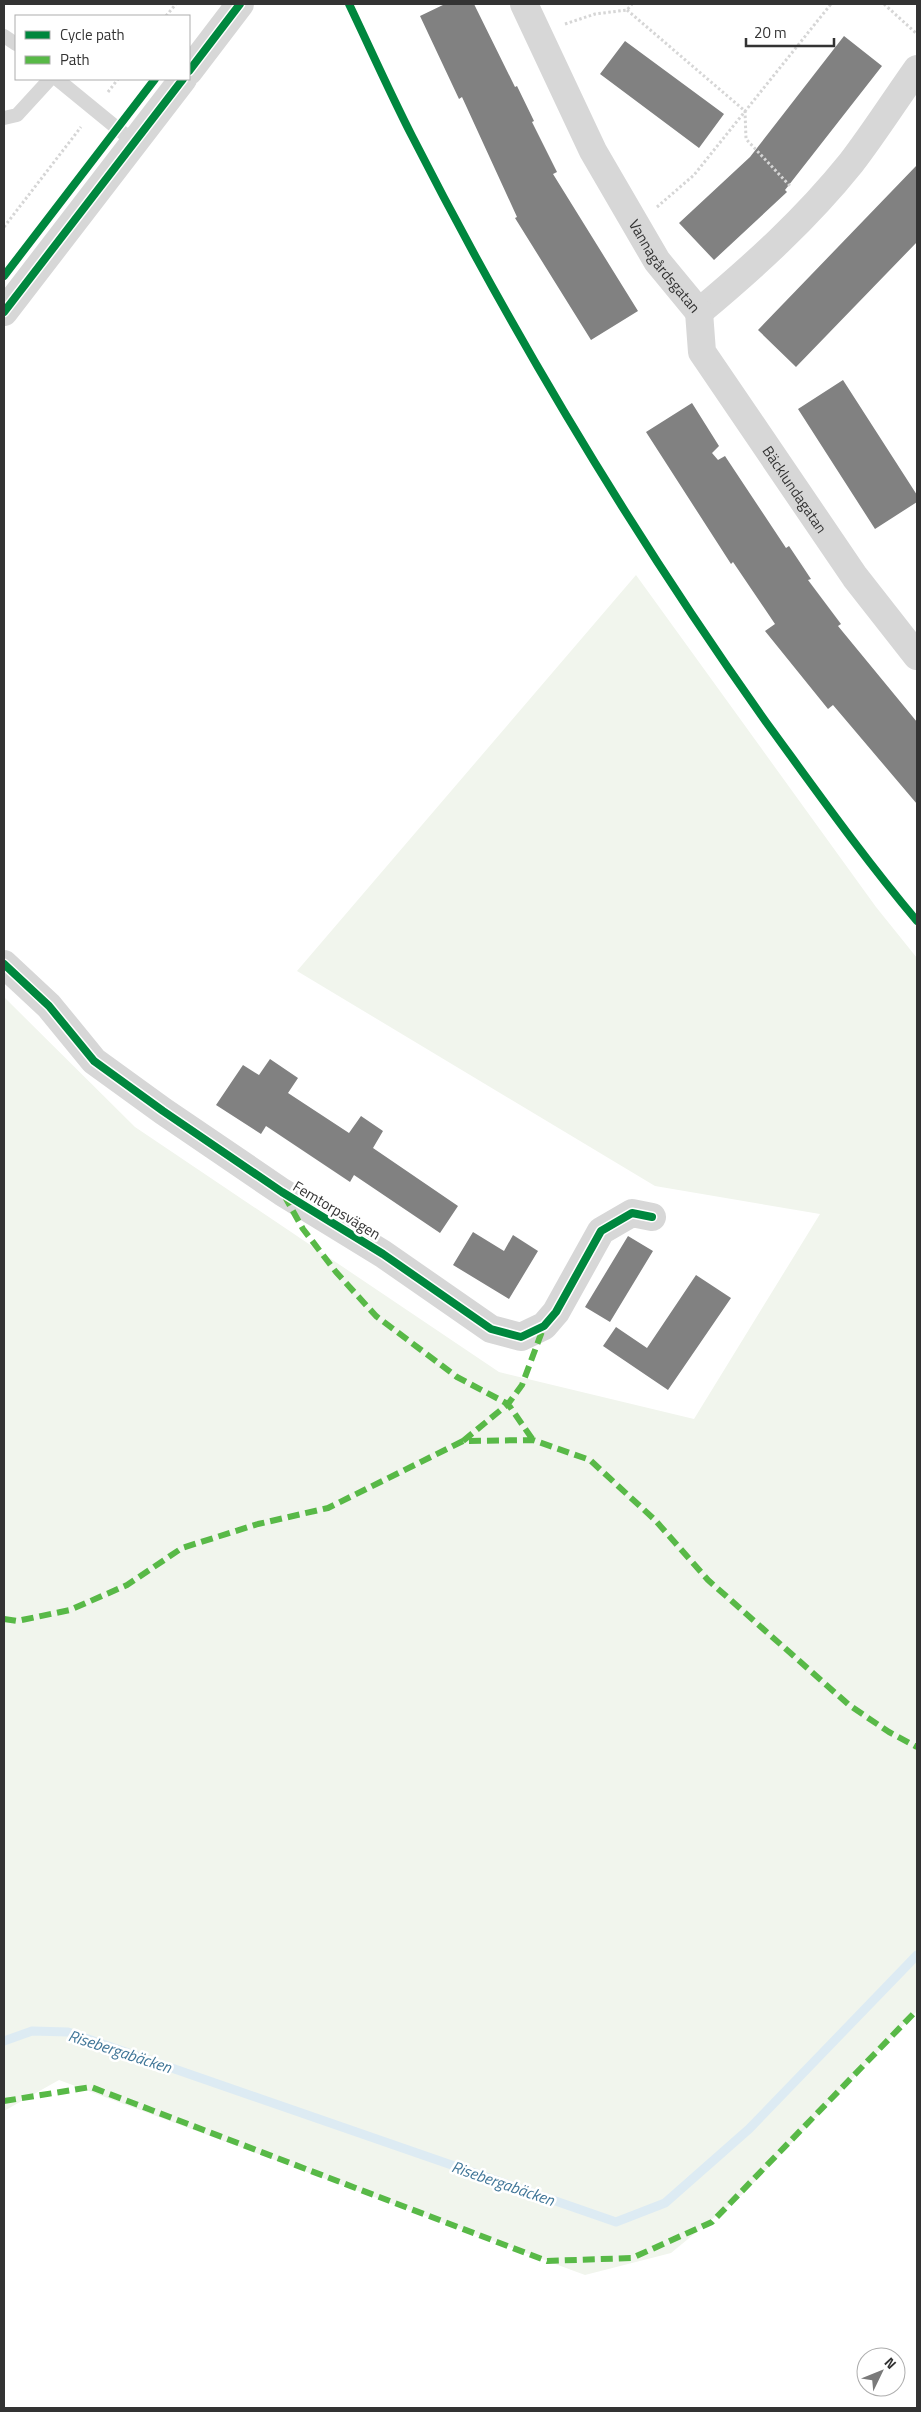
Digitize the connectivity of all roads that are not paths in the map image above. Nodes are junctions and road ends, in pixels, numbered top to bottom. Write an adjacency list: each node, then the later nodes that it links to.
1 (240, 4): 6 (street)
2 (524, 4): 13 (street, Vannagårdsgatan)
3 (4, 36): 4 (lane)
4 (15, 43)
5 (917, 69): 13 (street, Vannagårdsgatan)
6 (190, 70)
7 (49, 80): 10 (lane)
8 (58, 80): 11 (lane)
9 (182, 80): 11 (street)
10 (4, 118)
11 (134, 142): 12 (street)
12 (4, 312)
13 (699, 312): 14 (street, Bäcklundagatan)
14 (917, 656)
15 (4, 964): 16 (street, Femtorpsvägen)
16 (652, 1217)

